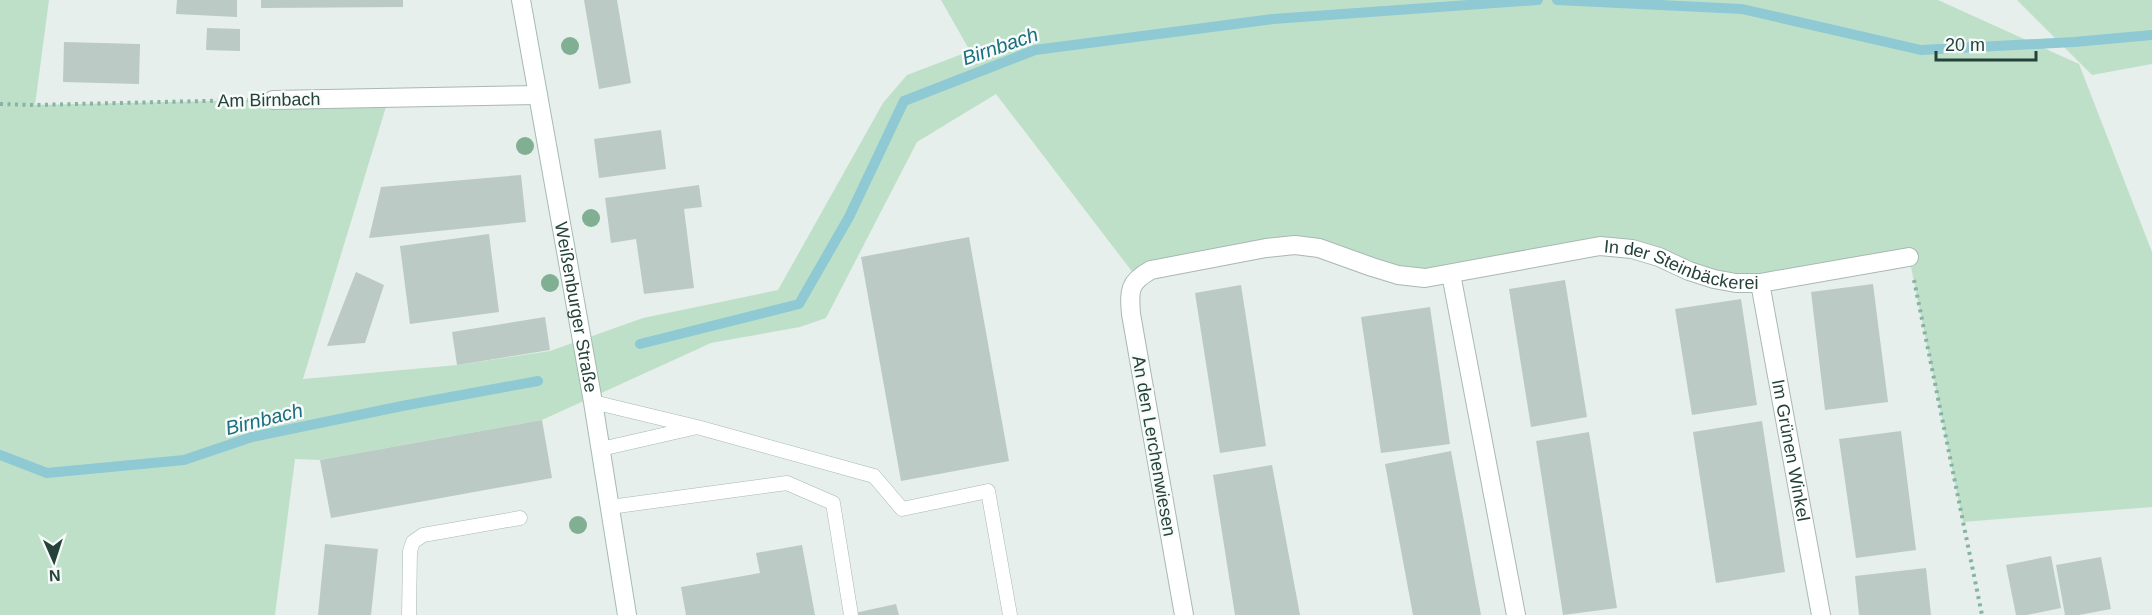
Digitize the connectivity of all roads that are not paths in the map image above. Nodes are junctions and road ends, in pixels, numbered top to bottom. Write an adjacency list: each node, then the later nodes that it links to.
1 (521, 0): 2 (street, Weißenburger Straße)
2 (538, 95): 3 (street, Am Birnbach); 8 (street, Weißenburger Straße)
3 (273, 100)
4 (1909, 257): 7 (street, In der Steinbäckerei)
5 (1451, 274): 6 (street, In der Steinbäckerei); 7 (street, In der Steinbäckerei); 18 (street)
6 (1137, 278): 17 (street, An den Lerchenwiesen)
7 (1760, 283): 19 (street, Im Grünen Winkel)
8 (593, 402): 9 (lane); 10 (street, Weißenburger Straße)
9 (697, 427): 10 (lane); 16 (lane)
10 (601, 449): 11 (street, Weißenburger Straße)
11 (610, 507): 14 (street, Weißenburger Straße); 15 (lane)
12 (520, 518): 13 (lane)
13 (410, 615)
14 (627, 615)
15 (851, 615)
16 (1010, 615)
17 (1184, 615)
18 (1516, 615)
19 (1821, 615)

